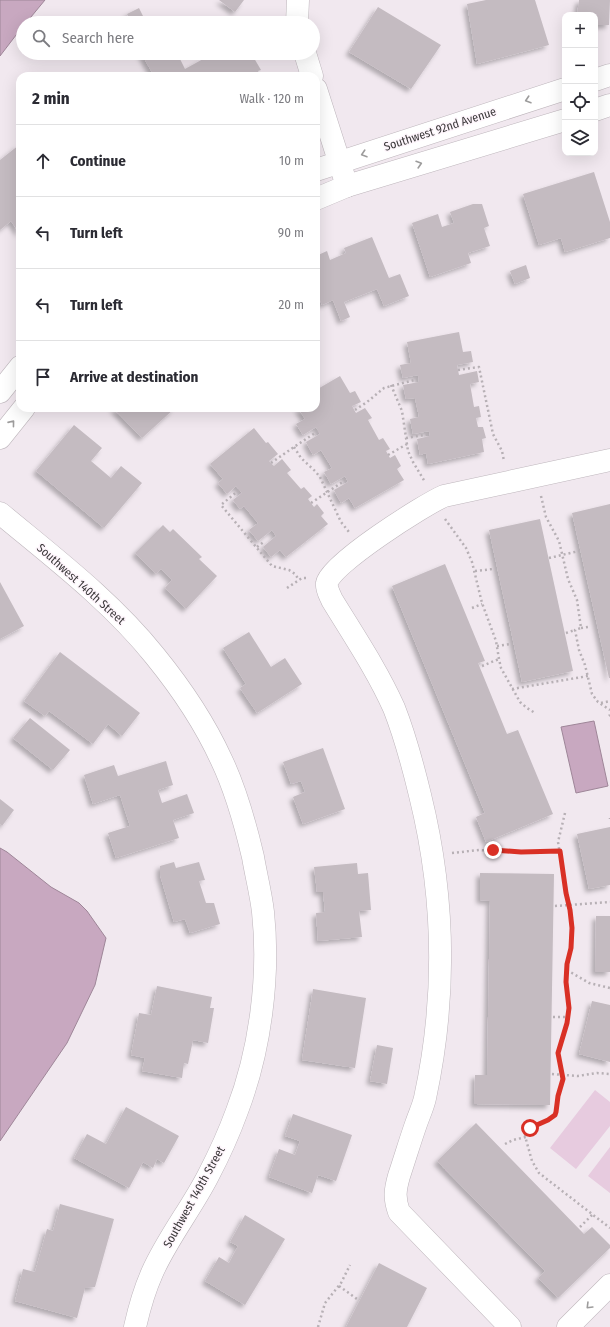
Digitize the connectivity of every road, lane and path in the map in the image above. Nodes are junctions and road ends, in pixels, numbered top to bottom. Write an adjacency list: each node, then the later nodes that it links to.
1 (298, 0): 2 (street)
2 (297, 16)
3 (306, 60): 4 (street)
4 (311, 72)
5 (610, 75): 6 (street)
6 (598, 79)
7 (562, 90): 12 (street, Southwest 92nd Avenue, one-way to 12)
8 (320, 101): 12 (street)
9 (610, 105): 10 (street)
10 (598, 109)
11 (562, 121): 14 (street, one-way to 11)
12 (340, 162): 13 (street, Southwest 92nd Avenue); 14 (street)
13 (320, 169)
14 (347, 186): 15 (street)
15 (320, 197)
16 (458, 370): 29 (path)
17 (16, 372): 20 (street)
18 (418, 379): 19 (path)
19 (391, 385): 21 (path); 26 (path)
20 (0, 392)
21 (355, 410)
22 (21, 412): 25 (street, one-way to 22)
23 (318, 432): 28 (path)
24 (430, 434): 26 (path)
25 (0, 438)
26 (406, 438): 27 (path)
27 (407, 444): 30 (path); 33 (path)
28 (294, 446): 32 (path); 37 (path)
29 (502, 451)
30 (388, 454)
31 (610, 460): 90 (street)
32 (271, 463)
33 (419, 473)
34 (347, 480): 37 (path)
35 (239, 490): 43 (path)
36 (540, 491): 45 (path)
37 (326, 492): 38 (path); 41 (path)
38 (311, 503)
39 (0, 513): 88 (street, Southwest 140th Street)
40 (441, 514): 48 (path)
41 (341, 522)
42 (265, 541): 43 (path)
43 (257, 548): 49 (path)
44 (579, 551): 45 (path)
45 (562, 555): 46 (path); 53 (path)
46 (549, 558)
47 (493, 569): 48 (path)
48 (475, 571): 50 (path)
49 (287, 588)
50 (482, 604): 51 (path); 57 (path)
51 (472, 608)
52 (588, 627): 53 (path)
53 (581, 628): 54 (path)
54 (575, 630): 55 (path); 60 (path)
55 (566, 633)
56 (511, 644): 57 (path)
57 (497, 646): 58 (path)
58 (499, 659): 59 (path); 61 (path)
59 (482, 666)
60 (588, 676): 61 (path); 63 (path)
61 (512, 689): 65 (path)
62 (610, 701): 63 (path)
63 (600, 703): 64 (path)
64 (610, 710)
65 (535, 713)
66 (565, 813): 67 (path)
67 (560, 851): 68 (path); 70 (path)
68 (449, 853)
69 (610, 902): 70 (path)
70 (570, 905): 71 (path); 72 (path)
71 (555, 906)
72 (567, 970): 73 (path); 75 (path)
73 (610, 988)
74 (553, 1017): 75 (path)
75 (567, 1017): 78 (path)
76 (610, 1073): 78 (path)
77 (552, 1074): 78 (path)
78 (563, 1075): 79 (path)
79 (526, 1137): 80 (path); 81 (path)
80 (505, 1144)
81 (592, 1215): 82 (path); 83 (path)
82 (580, 1227)
83 (610, 1228)
84 (350, 1265): 86 (path)
85 (610, 1285): 91 (street, one-way to 91)
86 (339, 1286): 87 (path); 89 (path)
87 (357, 1298)
88 (135, 1327)
89 (318, 1327)
90 (510, 1327)
91 (568, 1327)

